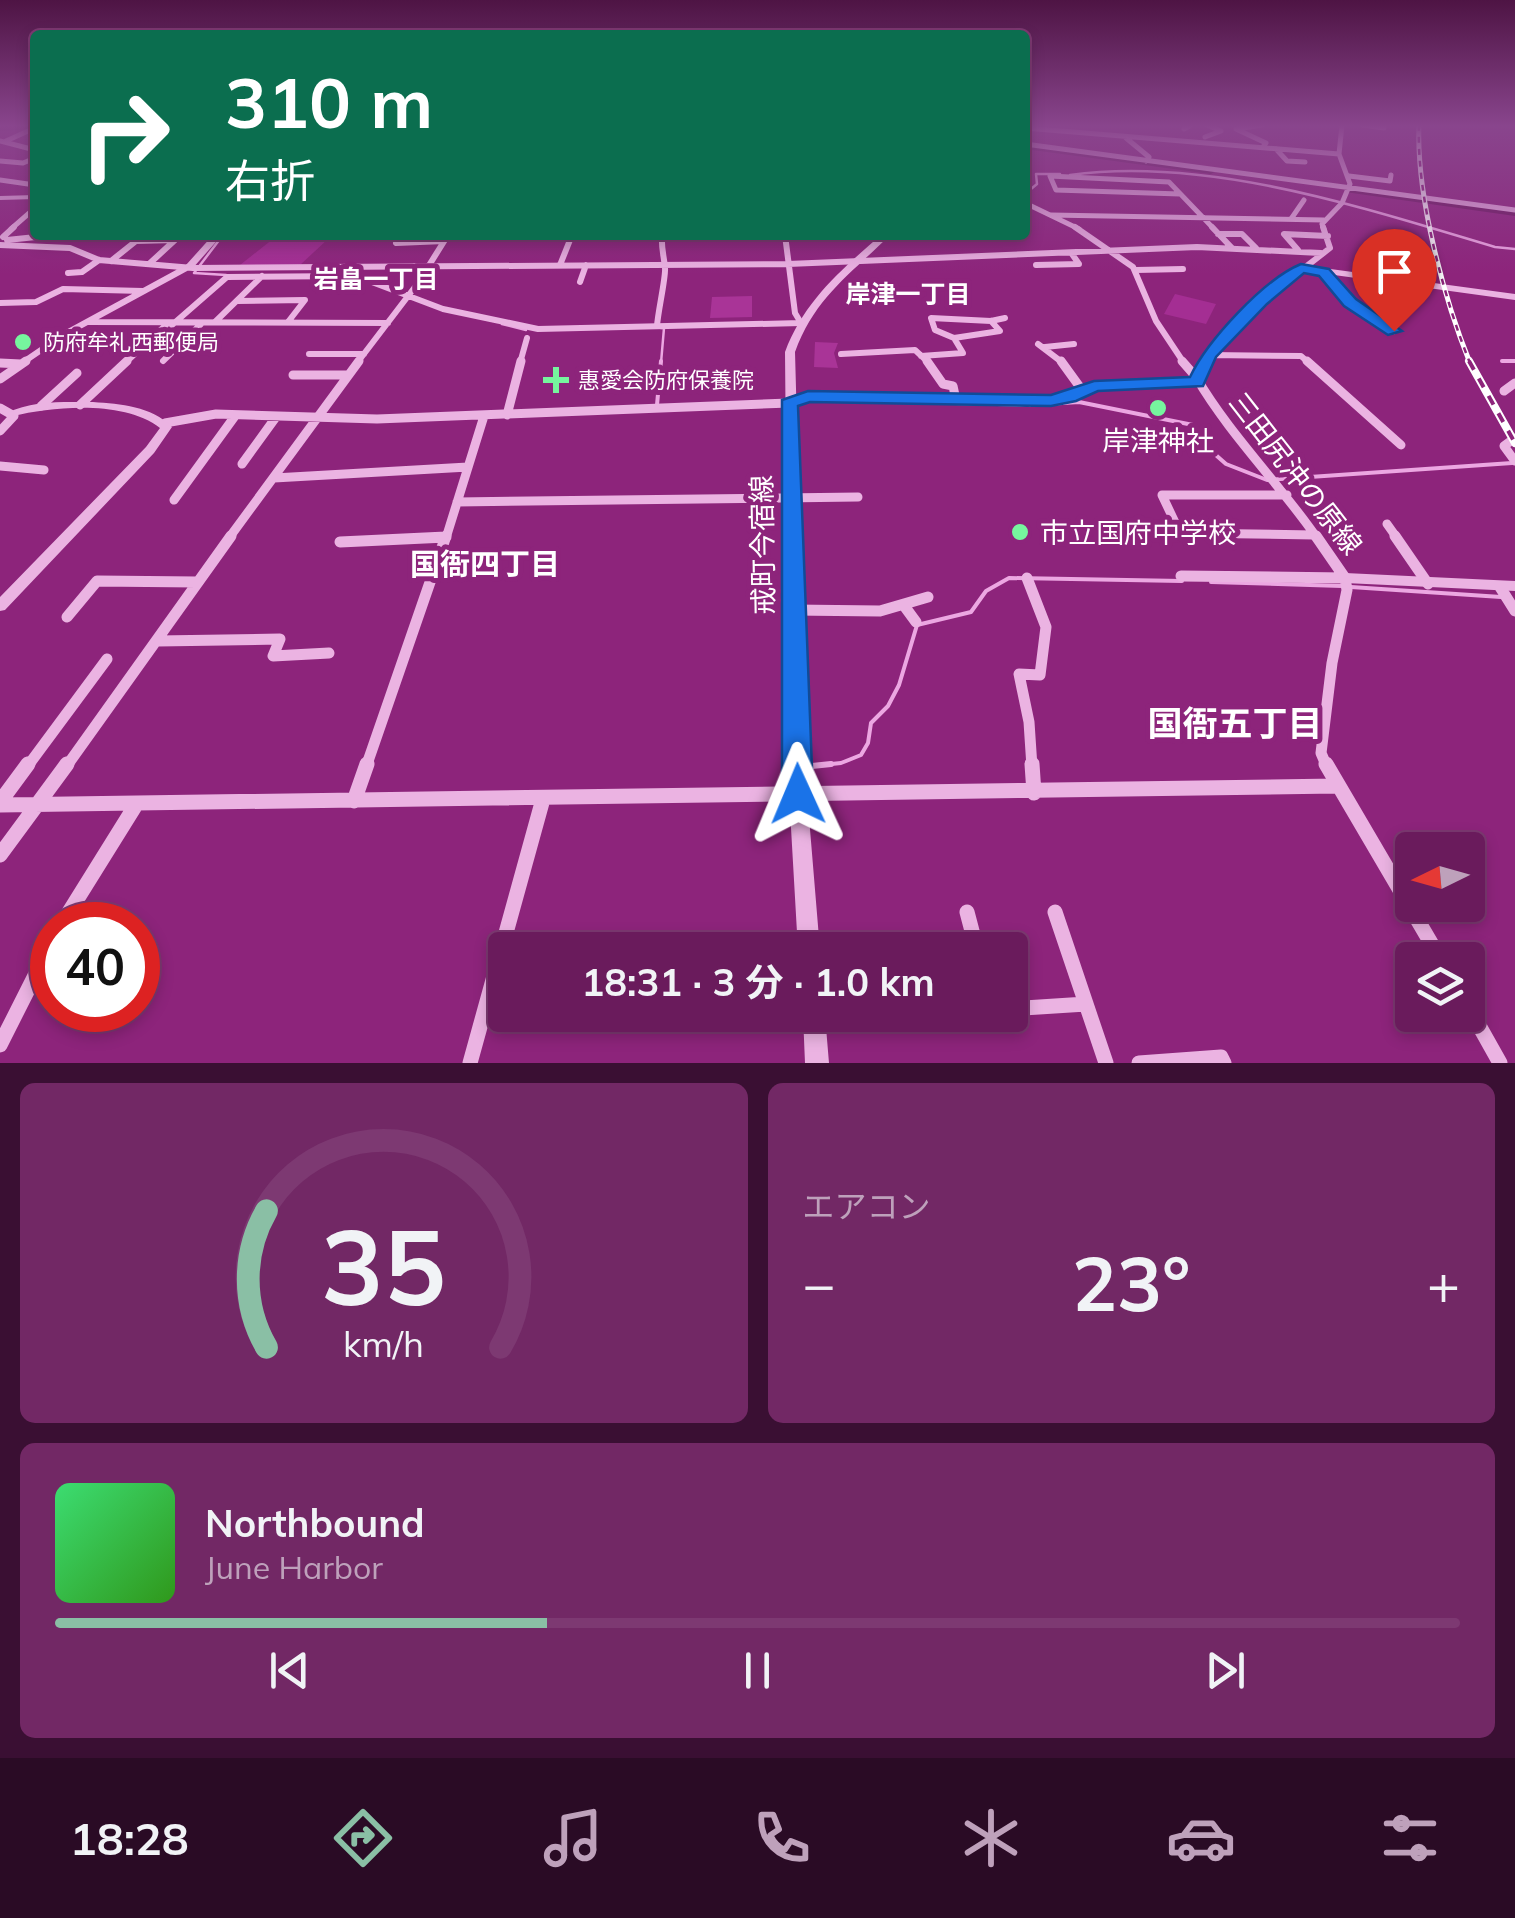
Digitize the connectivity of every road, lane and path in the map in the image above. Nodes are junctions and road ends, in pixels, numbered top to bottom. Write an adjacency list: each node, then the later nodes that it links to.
1 (1391, 174): 3 (street)
2 (1243, 175): 7 (street)
3 (1349, 176): 7 (street)
4 (1105, 178): 9 (street); 9 (street); 10 (street)
5 (0, 180): 6 (street)
6 (30, 185)
7 (1348, 189): 16 (street); 21 (street)
8 (30, 190): 11 (street)
9 (1110, 192): 10 (street)
10 (1180, 194): 19 (street)
11 (20, 197): 12 (street); 13 (street)
12 (30, 197)
13 (0, 198)
14 (1304, 200): 20 (street)
15 (1030, 206): 18 (street)
16 (1515, 210)
17 (30, 213): 33 (street)
18 (1051, 215): 19 (street); 37 (street)
19 (1202, 217): 20 (street); 22 (street)
20 (1291, 218): 21 (street)
21 (1324, 220): 23 (street)
22 (1218, 234): 34 (street); 35 (street)
23 (1328, 236): 36 (street); 38 (street)
24 (30, 238): 33 (street)
25 (213, 240): 50 (street)
26 (398, 240): 27 (street)
27 (426, 240)
28 (445, 240): 49 (street)
29 (570, 240): 46 (street)
30 (662, 240): 44 (street)
31 (786, 240): 45 (street)
32 (880, 240): 42 (street, 戒町今宿線)
33 (1, 241): 40 (street)
34 (1231, 247): 35 (street); 37 (street)
35 (1256, 248): 36 (street)
36 (1299, 250): 38 (street)
37 (1112, 253): 39 (street); 53 (street)
38 (1321, 253): 51 (street, 三田尻沖の原線)
39 (1072, 254): 42 (street); 48 (street)
40 (99, 260): 41 (street); 55 (street)
41 (110, 261): 43 (street); 43 (street)
42 (857, 261): 45 (street); 69 (street, 戒町今宿線)
43 (149, 264): 50 (street)
44 (664, 264): 45 (street); 47 (street); 72 (street)
45 (788, 264): 69 (street)
46 (560, 265): 47 (street); 49 (street)
47 (586, 265): 57 (street)
48 (1036, 265)
49 (430, 266): 50 (street); 60 (street)
50 (189, 267): 58 (street)
51 (1301, 268): 54 (street); 81 (street, 三田尻沖の原線)
52 (1183, 269): 53 (street)
53 (1136, 270): 89 (street)
54 (1324, 272): 59 (street); 73 (street)
55 (68, 273)
56 (262, 276): 60 (street); 61 (street); 71 (street)
57 (580, 282)
58 (144, 292): 62 (street); 65 (street)
59 (1515, 296)
60 (406, 297): 67 (street); 72 (street)
61 (236, 301): 66 (street); 68 (street)
62 (0, 303)
63 (1005, 318): 64 (street)
64 (991, 321): 75 (street); 75 (street)
65 (89, 322): 71 (street); 84 (street)
66 (288, 322): 67 (street); 68 (street)
67 (388, 322): 78 (street)
68 (214, 323): 70 (street)
69 (801, 323): 72 (street); 94 (street, 戒町今宿線)
70 (201, 324): 71 (street); 82 (street)
71 (170, 325): 95 (street)
72 (657, 326)
73 (1394, 331)
74 (527, 338): 98 (street)
75 (954, 338): 80 (street)
76 (1074, 344): 91 (street)
77 (309, 354): 78 (street)
78 (364, 354): 87 (street)
79 (841, 354): 80 (street)
80 (921, 356): 93 (street)
81 (1208, 356): 89 (street, 三田尻沖の原線); 106 (street)
82 (164, 360)
83 (0, 363): 84 (street)
84 (22, 364): 88 (street)
85 (77, 372): 96 (street)
86 (293, 376): 87 (street)
87 (348, 376): 102 (street)
88 (0, 379)
89 (1196, 380): 91 (street); 113 (street, 三田尻沖の原線)
90 (1515, 383): 92 (street)
91 (1082, 390): 93 (street)
92 (1504, 391)
93 (956, 400): 94 (street)
94 (789, 404): 98 (street); 115 (street, 戒町今宿線)
95 (80, 405): 96 (street); 103 (street)
96 (42, 406): 97 (street)
97 (6, 411): 104 (street)
98 (507, 415): 100 (street)
99 (235, 416): 101 (street); 103 (street); 116 (street)
100 (484, 416): 102 (street); 110 (street)
101 (276, 417): 102 (street); 108 (street)
102 (315, 418): 112 (street)
103 (165, 423): 129 (street)
104 (0, 431)
105 (1515, 438): 107 (street)
106 (1402, 445)
107 (1514, 460)
108 (242, 464)
109 (0, 466): 111 (street)
110 (468, 468): 112 (street); 117 (street)
111 (44, 470)
112 (274, 478): 125 (street)
113 (1287, 495): 119 (street, 三田尻沖の原線); 119 (street)
114 (858, 497): 115 (street)
115 (792, 498): 117 (street); 131 (street, 戒町今宿線)
116 (174, 500)
117 (457, 502): 120 (street)
118 (1387, 524): 126 (street)
119 (1314, 534): 124 (street, 三田尻沖の原線)
120 (446, 538): 121 (street); 142 (street)
121 (340, 542)
122 (1180, 576): 124 (street)
123 (1027, 578): 139 (street)
124 (1346, 578): 126 (street, 三田尻沖の原線); 138 (street)
125 (197, 582): 133 (street); 135 (street)
126 (1428, 584): 127 (street, 三田尻沖の原線)
127 (1508, 587): 132 (street)
128 (928, 598): 130 (street)
129 (0, 606)
130 (904, 607): 131 (street); 134 (street)
131 (793, 610): 140 (street, 戒町今宿線)
132 (1515, 611)
133 (67, 617)
134 (916, 622)
135 (158, 641): 136 (street); 145 (street)
136 (330, 653)
137 (107, 659): 143 (street)
138 (1336, 786): 139 (street); 152 (street)
139 (1034, 793): 140 (street)
140 (798, 794): 141 (street); 150 (street, 戒町今宿線)
141 (543, 799): 142 (street); 159 (street)
142 (354, 801): 144 (street)
143 (0, 803): 145 (street)
144 (138, 803): 145 (street); 147 (street)
145 (39, 804): 146 (street)
146 (0, 855)
147 (76, 902)
148 (967, 912): 151 (street)
149 (1056, 912): 154 (street)
150 (808, 932)
151 (972, 932)
152 (1429, 942)
153 (30, 986): 158 (street)
154 (1086, 1004): 155 (street); 161 (street)
155 (1028, 1008)
156 (815, 1032): 160 (street)
157 (1483, 1032): 164 (street)
158 (0, 1045)
159 (470, 1063)
160 (818, 1063)
161 (1106, 1063)
162 (1139, 1063): 163 (street)
163 (1224, 1063)
164 (1500, 1063)

